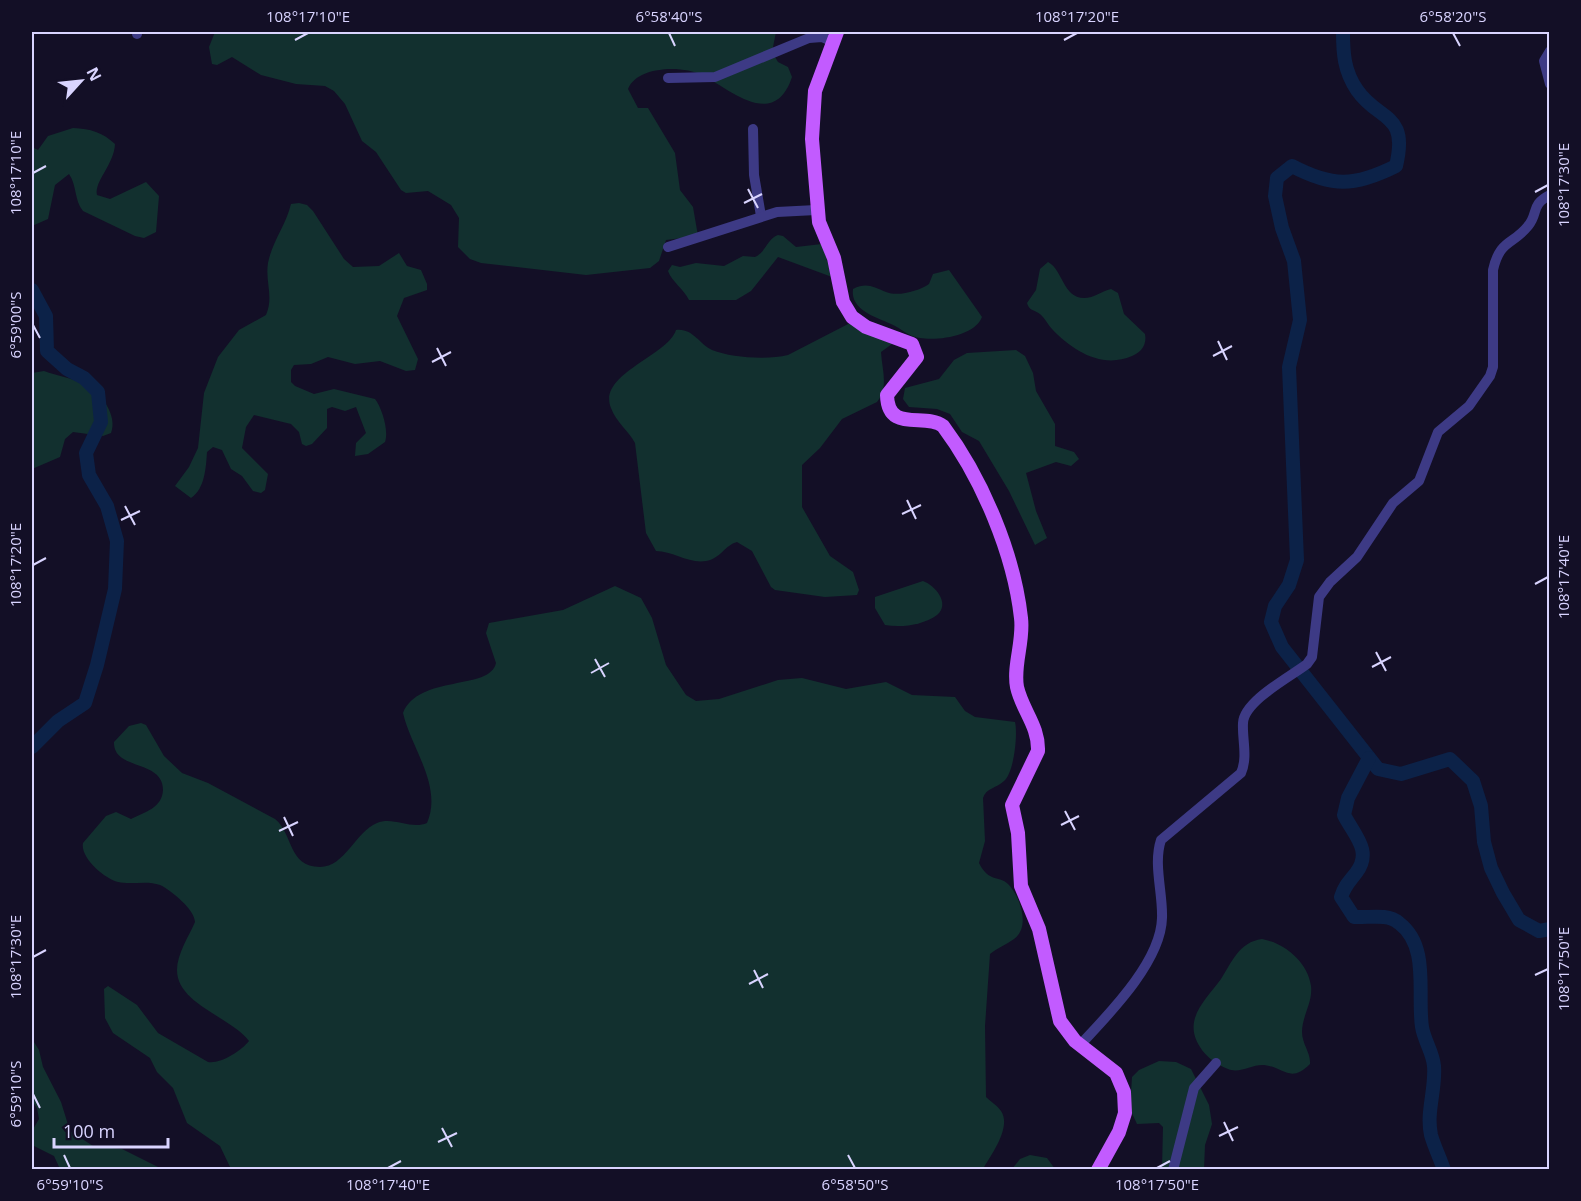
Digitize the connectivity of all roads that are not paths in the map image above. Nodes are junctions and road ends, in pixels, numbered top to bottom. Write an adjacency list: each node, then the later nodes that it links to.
1 (807, 35): 2 (street); 4 (street)
2 (835, 37): 8 (main road)
3 (1550, 51): 5 (street)
4 (668, 78)
5 (1550, 84)
6 (753, 129): 9 (street)
7 (1550, 195): 11 (street)
8 (816, 210): 9 (street); 11 (main road)
9 (761, 216): 10 (street)
10 (668, 246)
11 (1080, 1044): 13 (main road)
12 (1216, 1063): 14 (street)
13 (1098, 1170)
14 (1173, 1170)

